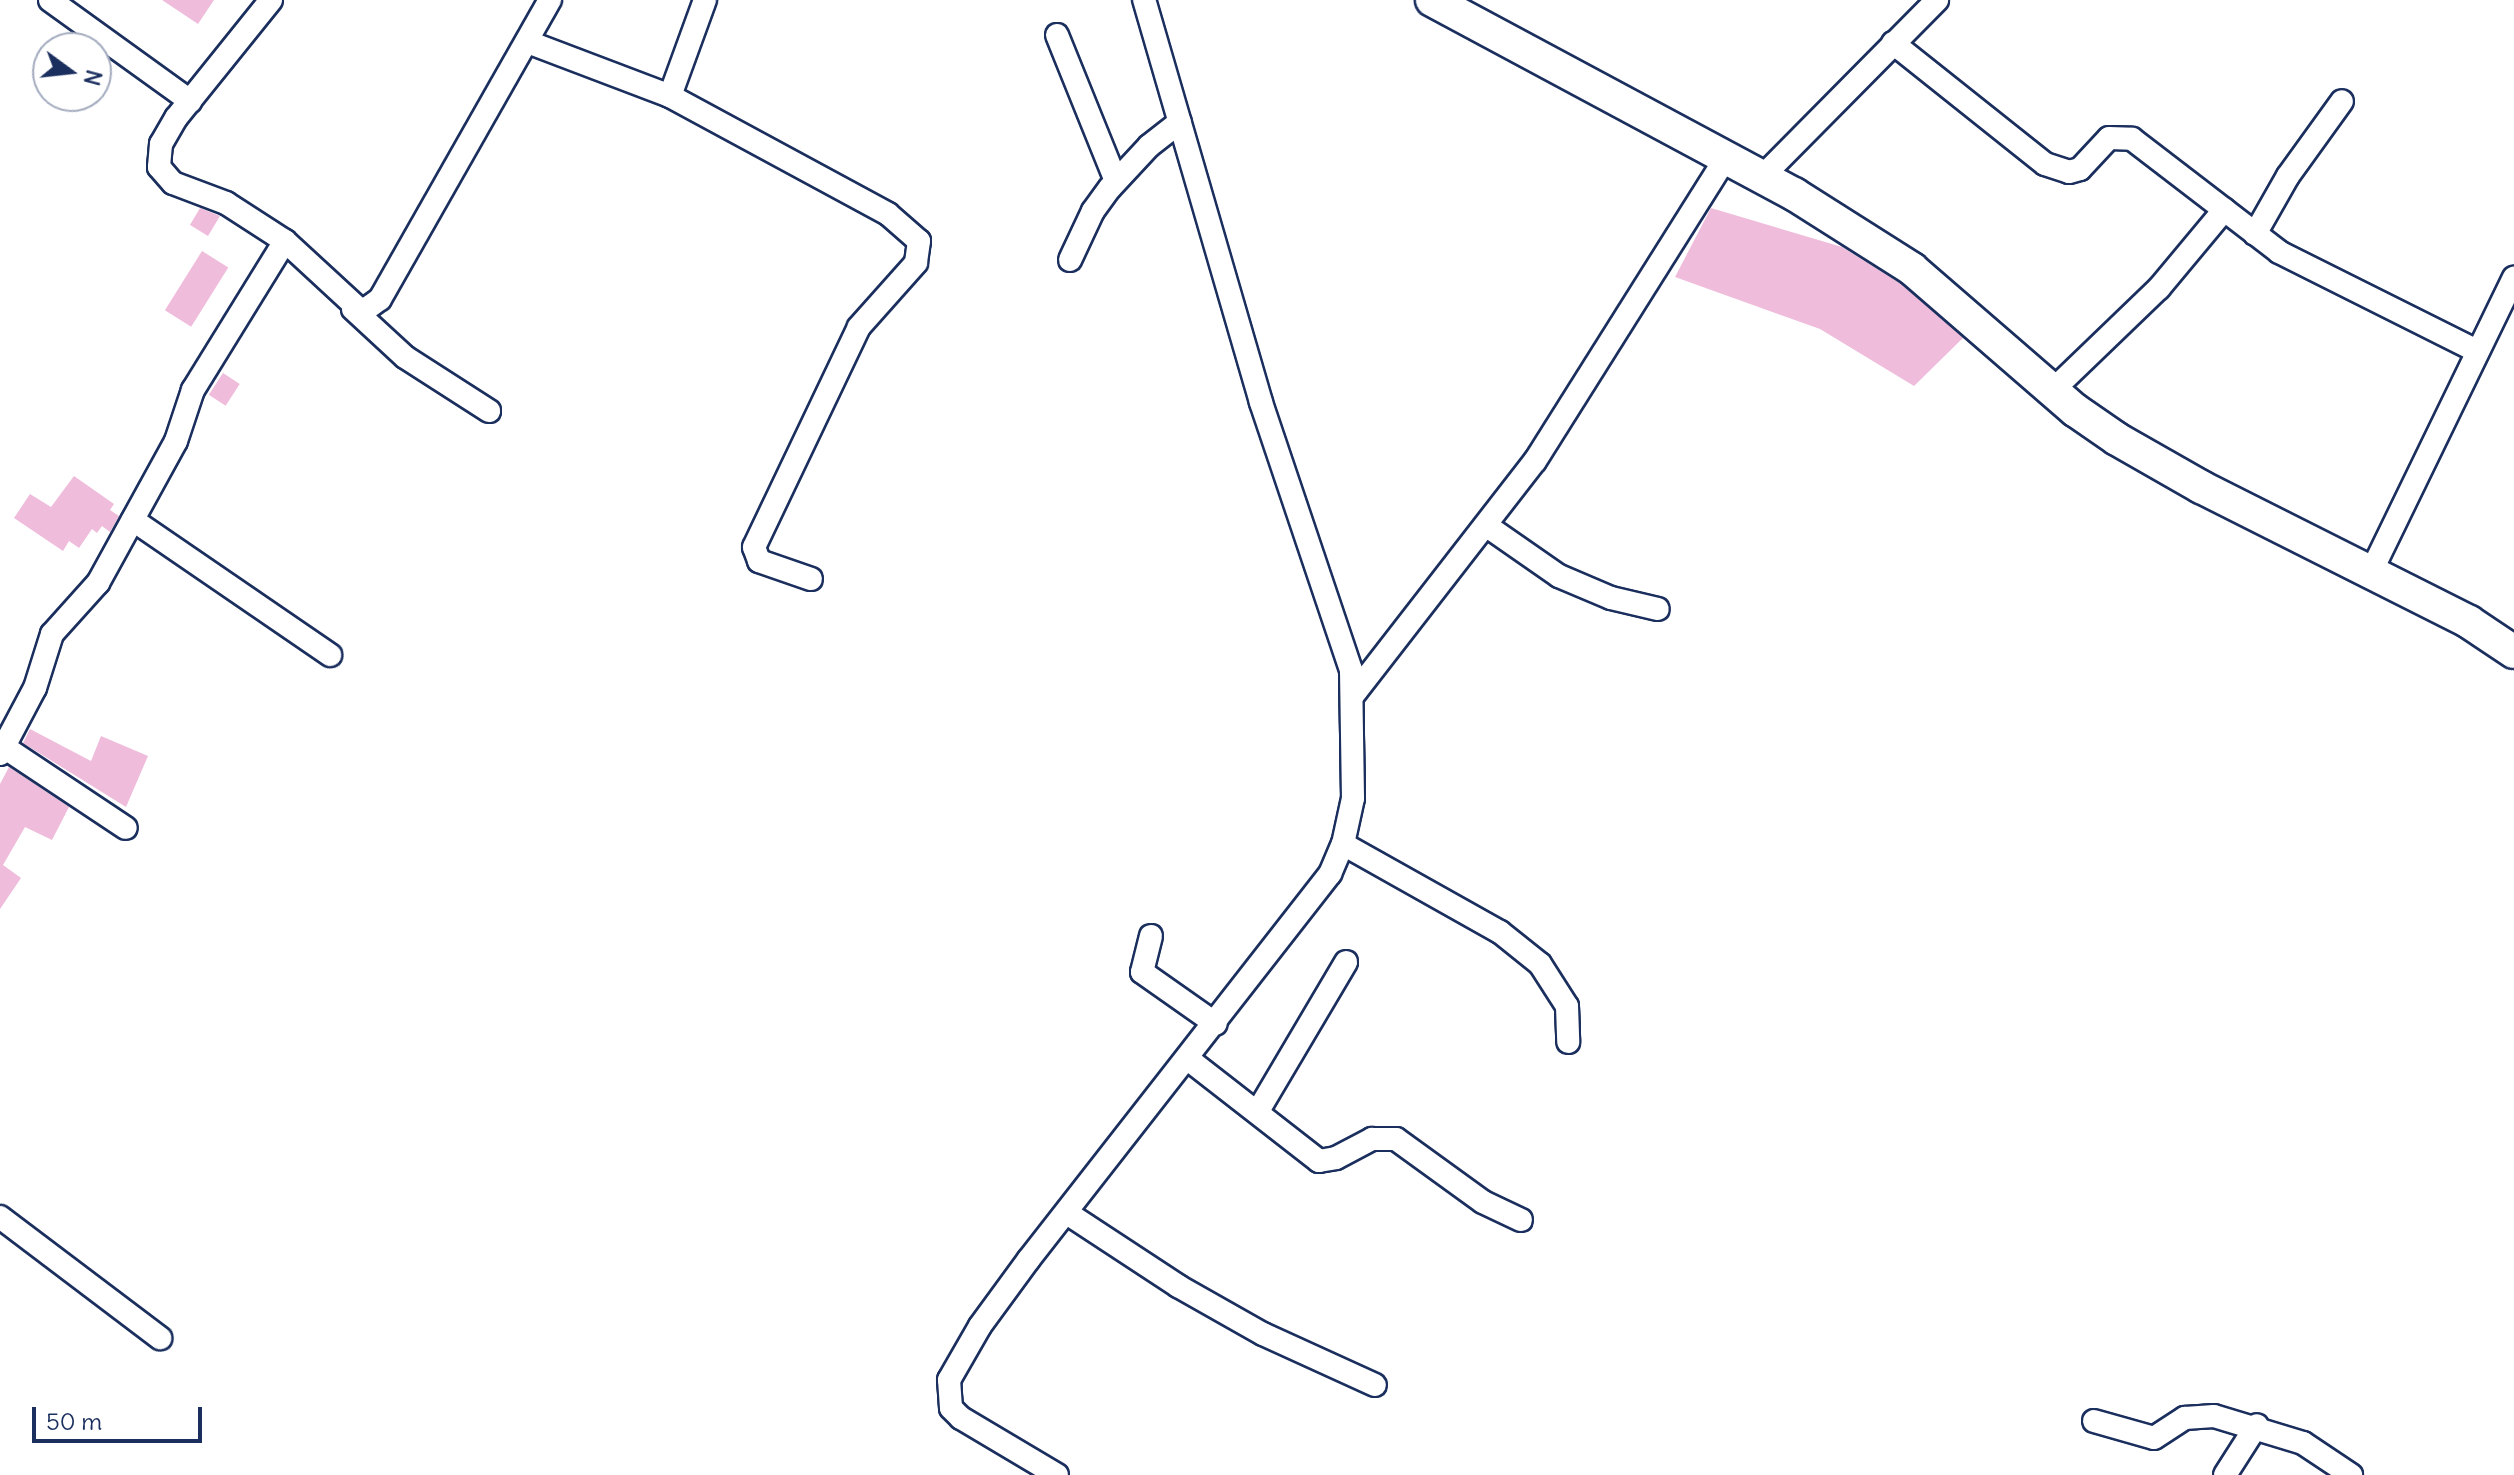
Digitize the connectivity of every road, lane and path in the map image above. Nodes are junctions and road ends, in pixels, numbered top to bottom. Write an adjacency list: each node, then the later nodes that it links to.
1 (50, 0): 12 (street)
2 (271, 0): 12 (street)
3 (550, 0): 9 (street)
4 (705, 0): 11 (street)
5 (1144, 0): 14 (street)
6 (1937, 0): 10 (street)
7 (1434, 1): 15 (main road)
8 (1057, 35): 17 (street)
9 (528, 42): 11 (street); 23 (street)
10 (1893, 43): 16 (street); 18 (street)
11 (670, 96): 30 (street)
12 (190, 101): 20 (street)
13 (2342, 101): 19 (street)
14 (1180, 122): 17 (street); 34 (street)
15 (1726, 158): 16 (main road); 28 (street)
16 (1762, 177): 25 (main road)
17 (1116, 181): 21 (street)
18 (2224, 210): 19 (street); 25 (street)
19 (2255, 234): 24 (street)
20 (285, 241): 23 (street); 27 (street)
21 (1070, 260)
22 (2514, 278): 24 (street)
23 (353, 309): 26 (street)
24 (2477, 351): 29 (street)
25 (2053, 390): 29 (main road)
26 (489, 411)
27 (133, 520): 33 (street); 35 (street)
28 (1487, 526): 31 (street); 34 (street)
29 (2372, 570): 32 (main road)
30 (811, 579)
31 (1658, 609)
32 (2514, 652)
33 (330, 655)
34 (1354, 694): 37 (street)
35 (2, 750): 36 (street)
36 (126, 828)
37 (1343, 844): 40 (street); 41 (street)
38 (1151, 936): 40 (street)
39 (1346, 962): 43 (street)
40 (1216, 1024): 42 (street)
41 (1568, 1042)
42 (1188, 1059): 43 (street); 44 (street)
43 (1258, 1111): 46 (street)
44 (1067, 1213): 48 (street); 51 (street)
45 (0, 1217): 47 (street)
46 (1521, 1220)
47 (160, 1338)
48 (1375, 1385)
49 (2094, 1421): 50 (street)
50 (2257, 1425): 52 (street); 53 (street)
51 (1057, 1475)
52 (2225, 1475)
53 (2351, 1475)

